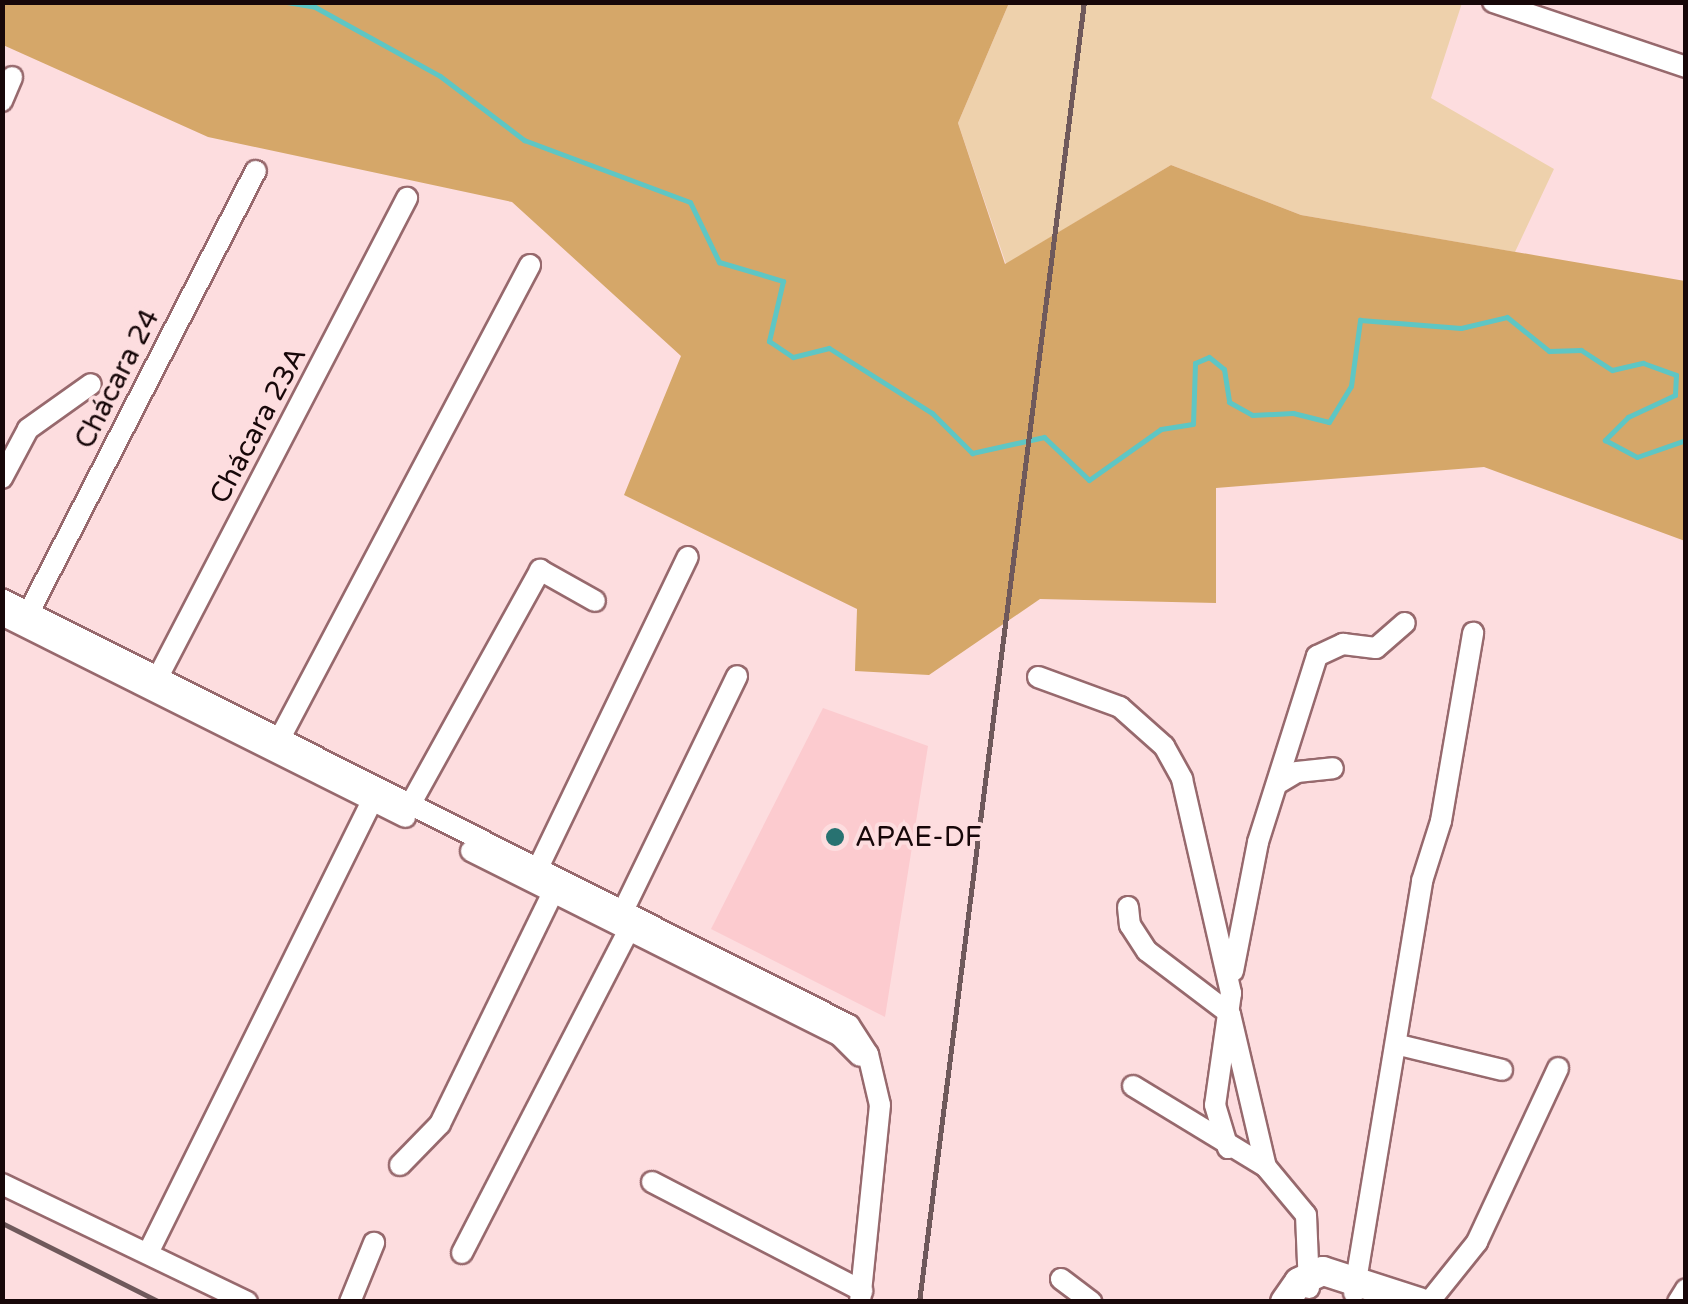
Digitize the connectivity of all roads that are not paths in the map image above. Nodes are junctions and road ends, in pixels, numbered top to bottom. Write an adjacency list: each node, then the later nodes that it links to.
1 (1494, 2): 2 (street)
2 (1686, 67)
3 (12, 77): 4 (street)
4 (2, 101)
5 (256, 171): 13 (street, Chácara 24)
6 (407, 198): 18 (street, Chácara 23A)
7 (530, 265): 20 (street)
8 (91, 384): 9 (street)
9 (2, 478)
10 (688, 556): 25 (street)
11 (2, 599): 13 (street)
12 (594, 601): 24 (street)
13 (29, 612): 18 (street)
14 (2, 615): 23 (street)
15 (1404, 623): 22 (street)
16 (1473, 633): 30 (street)
17 (738, 676): 28 (street)
18 (158, 677): 20 (street)
19 (1038, 677): 29 (street)
20 (280, 738): 24 (street)
21 (1332, 768): 22 (street)
22 (1277, 784): 29 (street)
23 (372, 801): 26 (street); 40 (street)
24 (410, 805): 25 (street)
25 (538, 868): 28 (street)
26 (553, 892): 28 (street); 35 (street)
27 (1128, 907): 29 (street)
28 (626, 920): 41 (street); 46 (street)
29 (1231, 1004): 34 (street); 36 (street)
30 (1399, 1044): 32 (street); 44 (street)
31 (1558, 1068): 51 (street)
32 (1502, 1070)
33 (1134, 1086): 34 (street)
34 (1228, 1148): 36 (street)
35 (400, 1165)
36 (1266, 1167): 45 (street)
37 (652, 1182): 46 (street)
38 (2, 1184): 40 (street)
39 (374, 1243): 48 (street)
40 (148, 1253): 47 (street)
41 (462, 1253)
42 (1060, 1278): 49 (street)
43 (1686, 1289): 52 (street)
44 (1362, 1291): 45 (main road); 50 (main road)
45 (1300, 1292)
46 (861, 1296)
47 (247, 1302)
48 (350, 1302)
49 (1091, 1302)
50 (1419, 1302)
51 (1429, 1302)
52 (1678, 1302)

